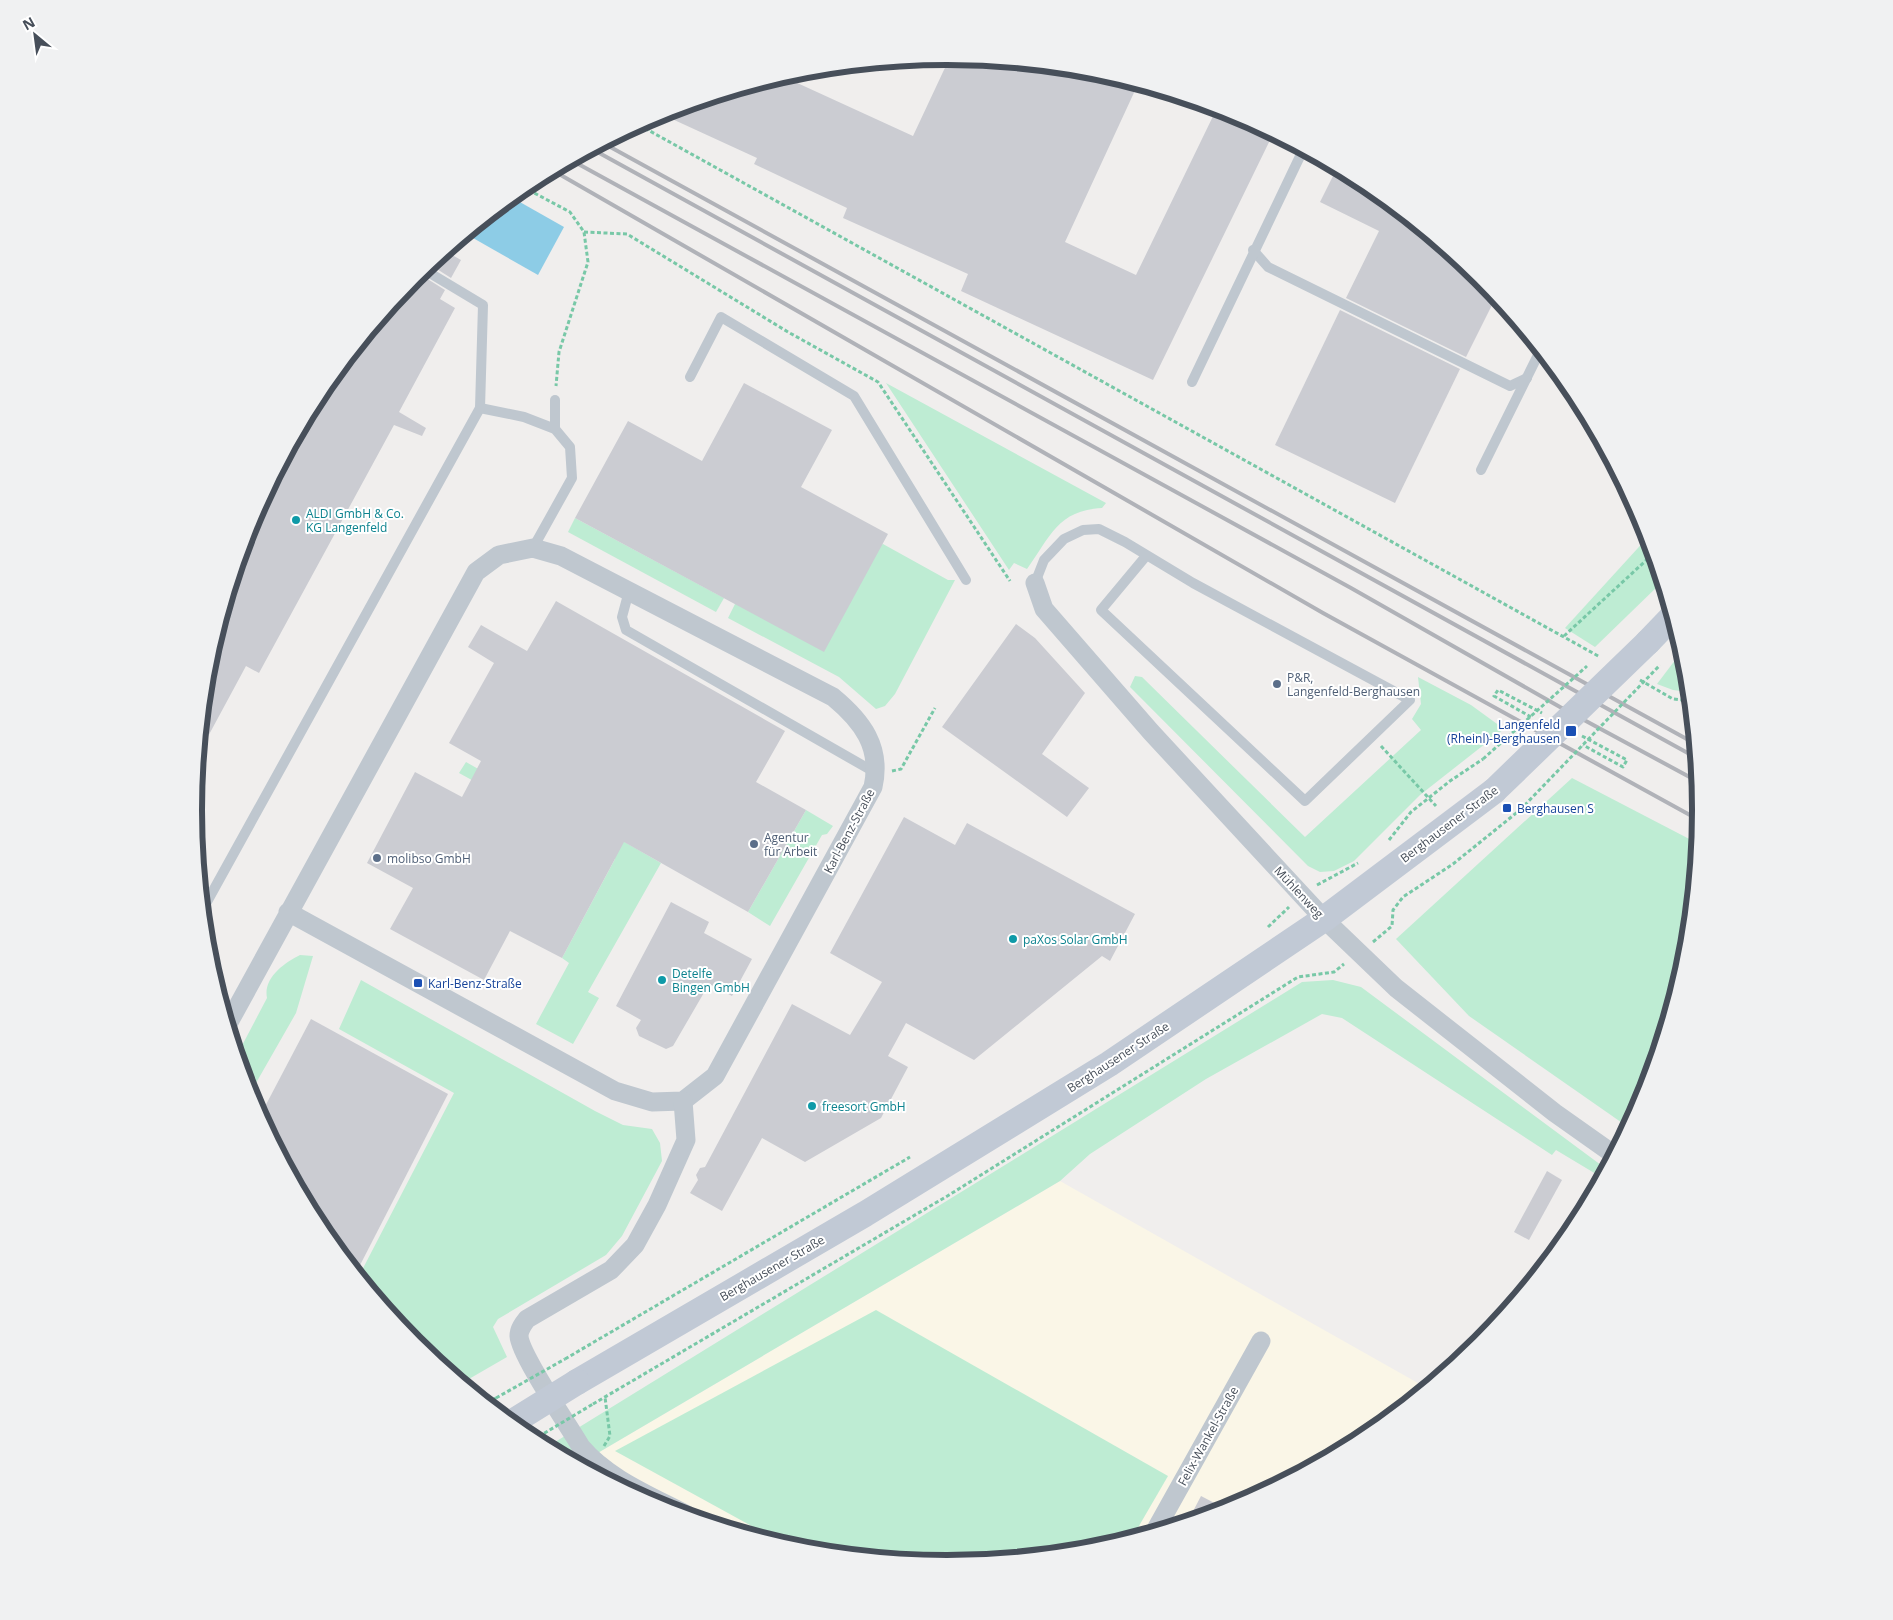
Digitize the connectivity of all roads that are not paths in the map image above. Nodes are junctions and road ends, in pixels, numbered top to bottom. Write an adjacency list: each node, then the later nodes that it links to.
1 (1300, 155): 2 (lane)
2 (1254, 250): 6 (lane); 7 (lane)
3 (430, 274): 9 (lane)
4 (1538, 356): 6 (lane)
5 (690, 377): 14 (lane)
6 (1527, 378): 11 (lane)
7 (1192, 382)
8 (556, 400): 10 (lane)
9 (480, 408): 10 (lane); 19 (lane)
10 (555, 429): 12 (lane)
11 (1481, 470)
12 (533, 548): 16 (street, Karl-Benz-Straße); 20 (street, Karl-Benz-Straße)
13 (1146, 556): 13 (lane); 15 (lane)
14 (966, 580)
15 (1035, 583): 21 (street, Mühlenweg)
16 (629, 591): 18 (street, Karl-Benz-Straße); 18 (lane)
17 (1668, 626): 21 (main road, Berghausener Straße, bridge)
18 (876, 774): 23 (street, Karl-Benz-Straße)
19 (207, 900)
20 (288, 912): 22 (street, Karl-Benz-Straße); 23 (street)
21 (1324, 919): 24 (street, Mühlenweg); 26 (main road, Berghausener Straße, bridge)
22 (231, 1018)
23 (683, 1101): 27 (street)
24 (1609, 1151)
25 (1261, 1341): 28 (street, Felix-Wankel-Straße)
26 (518, 1419)
27 (630, 1484)
28 (1159, 1524)

